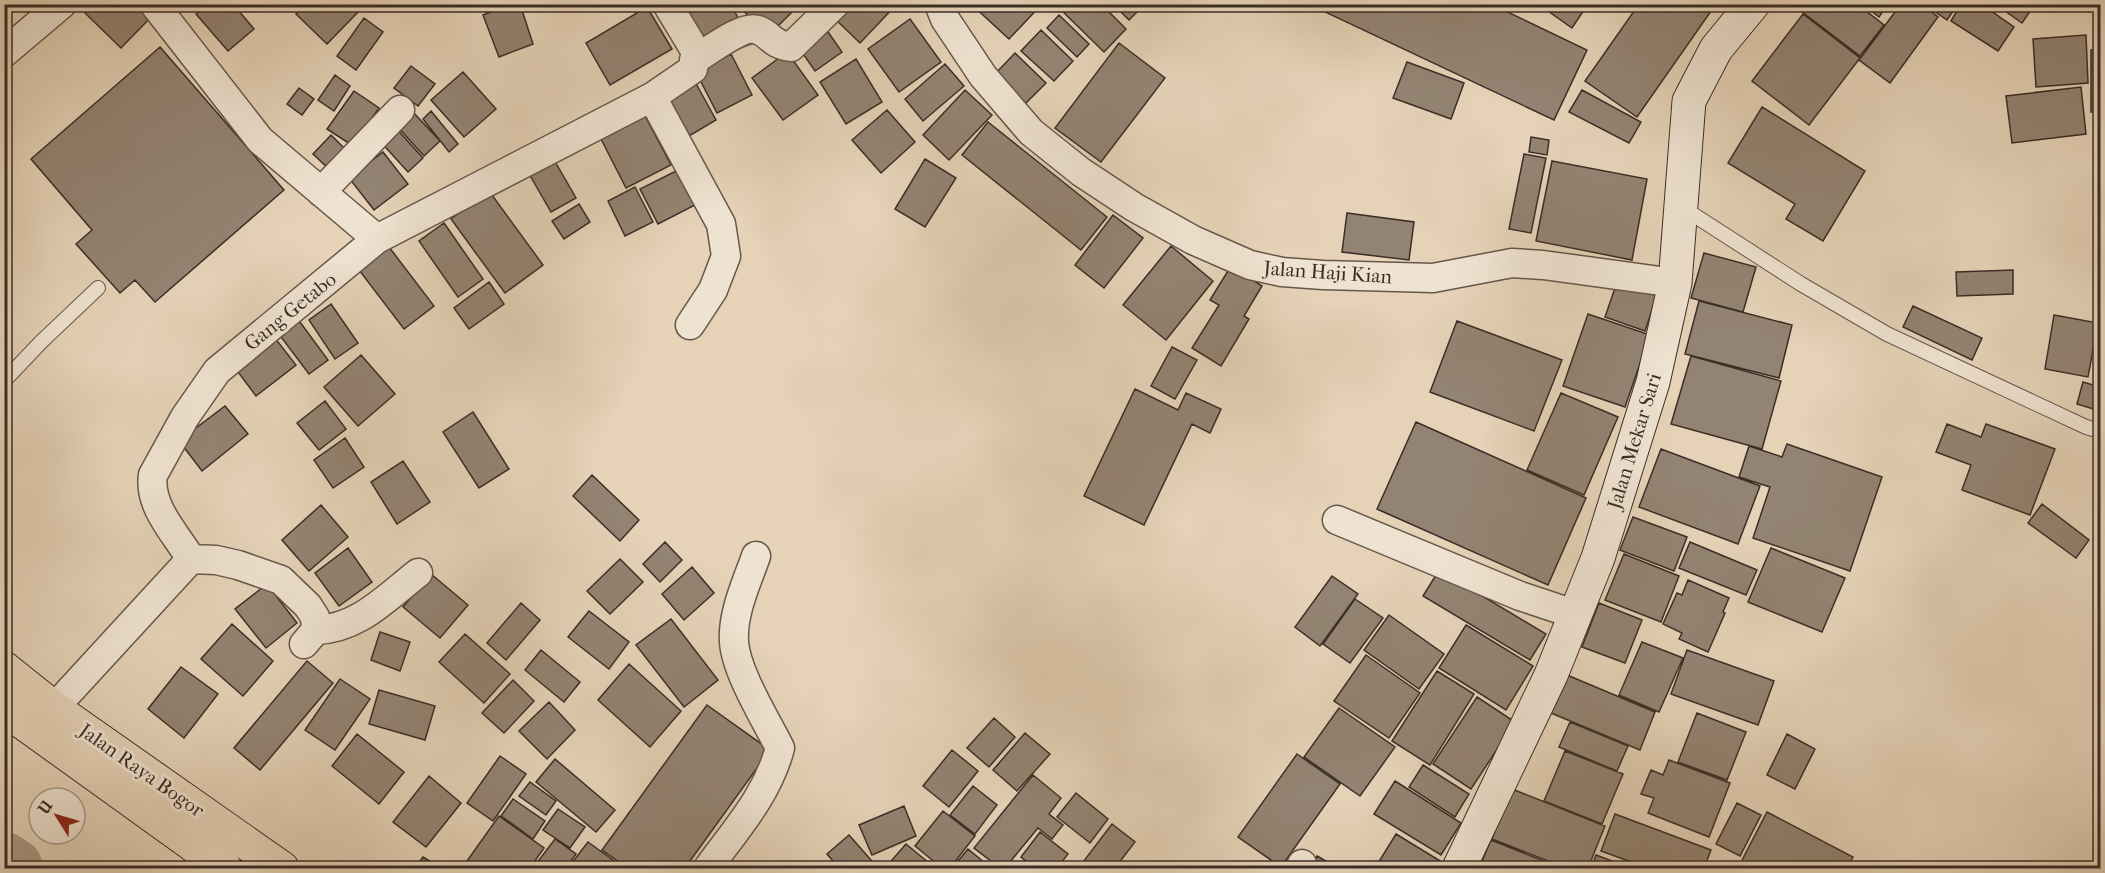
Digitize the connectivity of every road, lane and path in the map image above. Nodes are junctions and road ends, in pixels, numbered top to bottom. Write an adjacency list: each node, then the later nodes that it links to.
1 (62, 4): 7 (street)
2 (154, 4): 11 (street)
3 (667, 4): 8 (street)
4 (835, 4): 8 (street, Gang Getabo)
5 (939, 4): 14 (street, Jalan Haji Kian)
6 (1753, 4): 12 (main road, Jalan Mekar Sari)
7 (4, 53)
8 (694, 60): 9 (street, Gang Getabo)
9 (652, 97): 13 (street, Gang Getabo); 16 (street)
10 (400, 110): 11 (street)
11 (321, 192): 13 (street)
12 (1681, 206): 14 (main road, Jalan Mekar Sari); 18 (lane)
13 (377, 239): 21 (street, Gang Getabo)
14 (1675, 283): 23 (main road, Jalan Mekar Sari)
15 (98, 288): 17 (lane)
16 (690, 325)
17 (4, 381)
18 (2100, 431)
19 (1337, 520): 23 (street)
20 (756, 556): 29 (street)
21 (191, 559): 22 (street); 26 (street)
22 (418, 573)
23 (1576, 615): 30 (main road, Jalan Mekar Sari)
24 (4, 668): 26 (highway, Jalan Raya Bogor)
25 (4, 709): 26 (highway, Jalan Raya Bogor)
26 (44, 720): 27 (highway, Jalan Raya Bogor); 28 (highway, Jalan Raya Bogor)
27 (225, 868)
28 (282, 868)
29 (708, 868)
30 (1459, 868)

